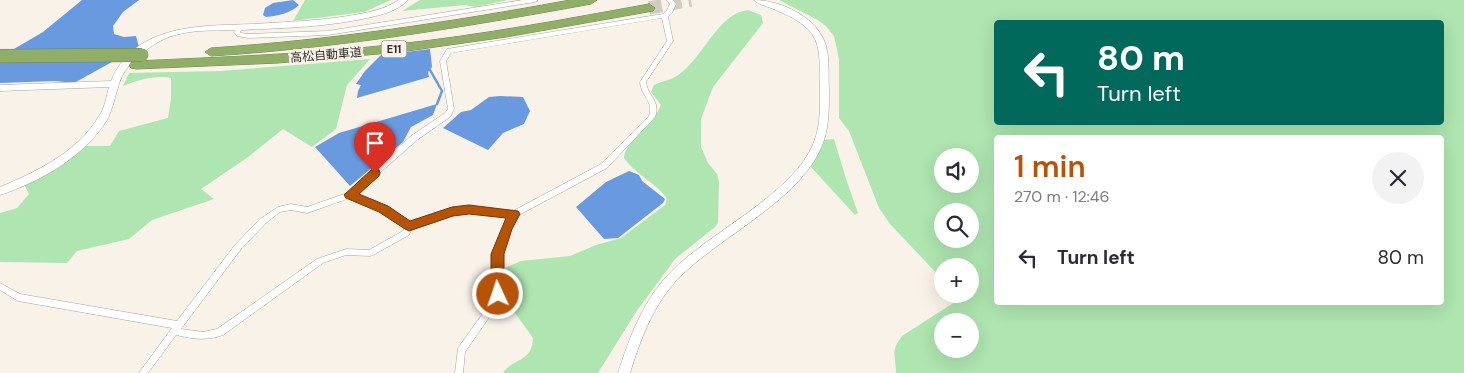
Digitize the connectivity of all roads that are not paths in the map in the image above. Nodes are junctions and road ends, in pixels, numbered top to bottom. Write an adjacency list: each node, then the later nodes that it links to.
1 (404, 0): 8 (street)
2 (535, 0): 8 (street)
3 (591, 0): 10 (highway, 高松自動車道 / E11)
4 (670, 0): 7 (street)
5 (758, 0): 22 (street)
6 (648, 8): 10 (highway, 高松自動車道 / E11)
7 (665, 16): 15 (street); 16 (street)
8 (241, 27): 12 (street)
9 (0, 56): 10 (highway, 高松自動車道 / E11, bridge)
10 (139, 60): 11 (highway, 高松自動車道 / E11)
11 (0, 64)
12 (114, 84): 13 (street); 14 (street)
13 (0, 88)
14 (0, 191)
15 (350, 195): 17 (street); 19 (street)
16 (514, 214): 17 (street); 21 (street)
17 (409, 226): 19 (street)
18 (0, 286): 19 (street)
19 (176, 328): 20 (street)
20 (143, 373)
21 (459, 373)
22 (624, 373)

